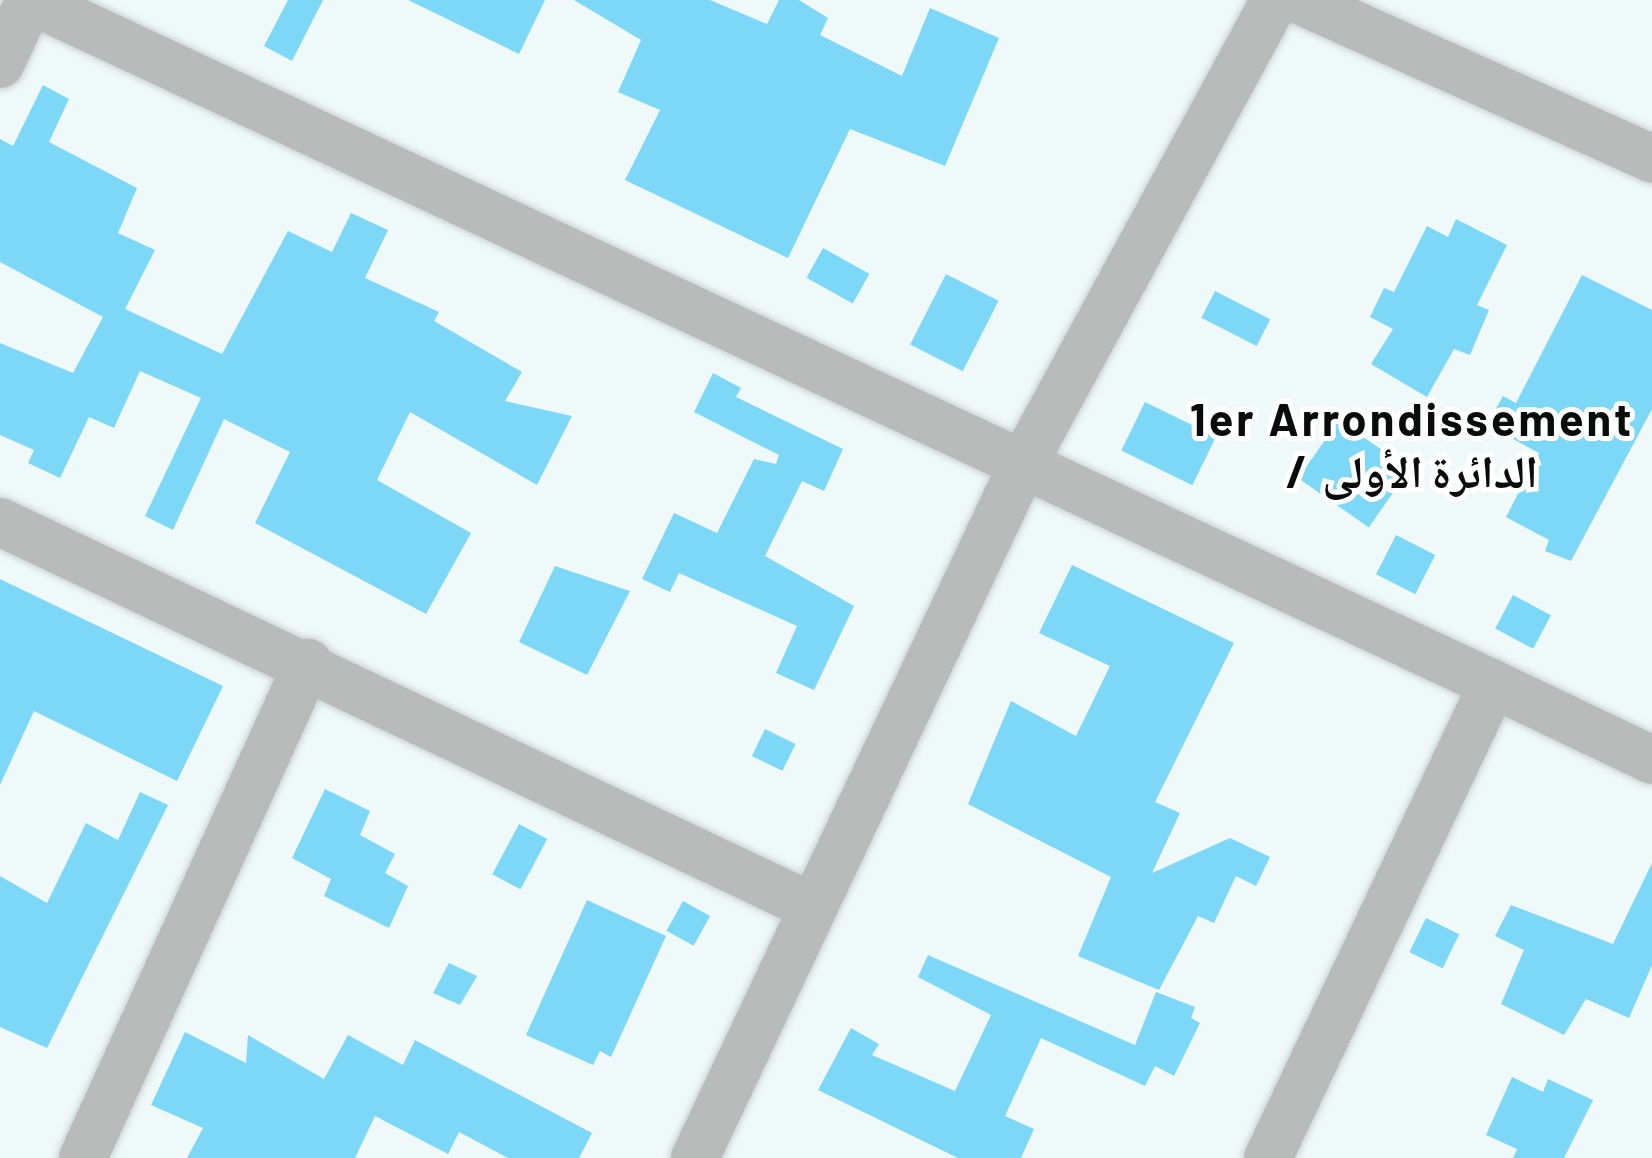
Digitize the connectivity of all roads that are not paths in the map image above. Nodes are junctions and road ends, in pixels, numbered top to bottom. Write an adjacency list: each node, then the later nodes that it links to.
1 (30, 0): 4 (street); 6 (street)
2 (1275, 0): 6 (street)
3 (1299, 0): 5 (street)
4 (0, 64)
5 (1652, 159)
6 (1023, 464): 9 (street); 11 (street)
7 (0, 522): 8 (street)
8 (308, 663): 11 (street); 12 (street)
9 (1493, 684): 10 (street); 14 (street)
10 (1652, 760)
11 (811, 906): 13 (street)
12 (83, 1158)
13 (695, 1158)
14 (1268, 1158)

